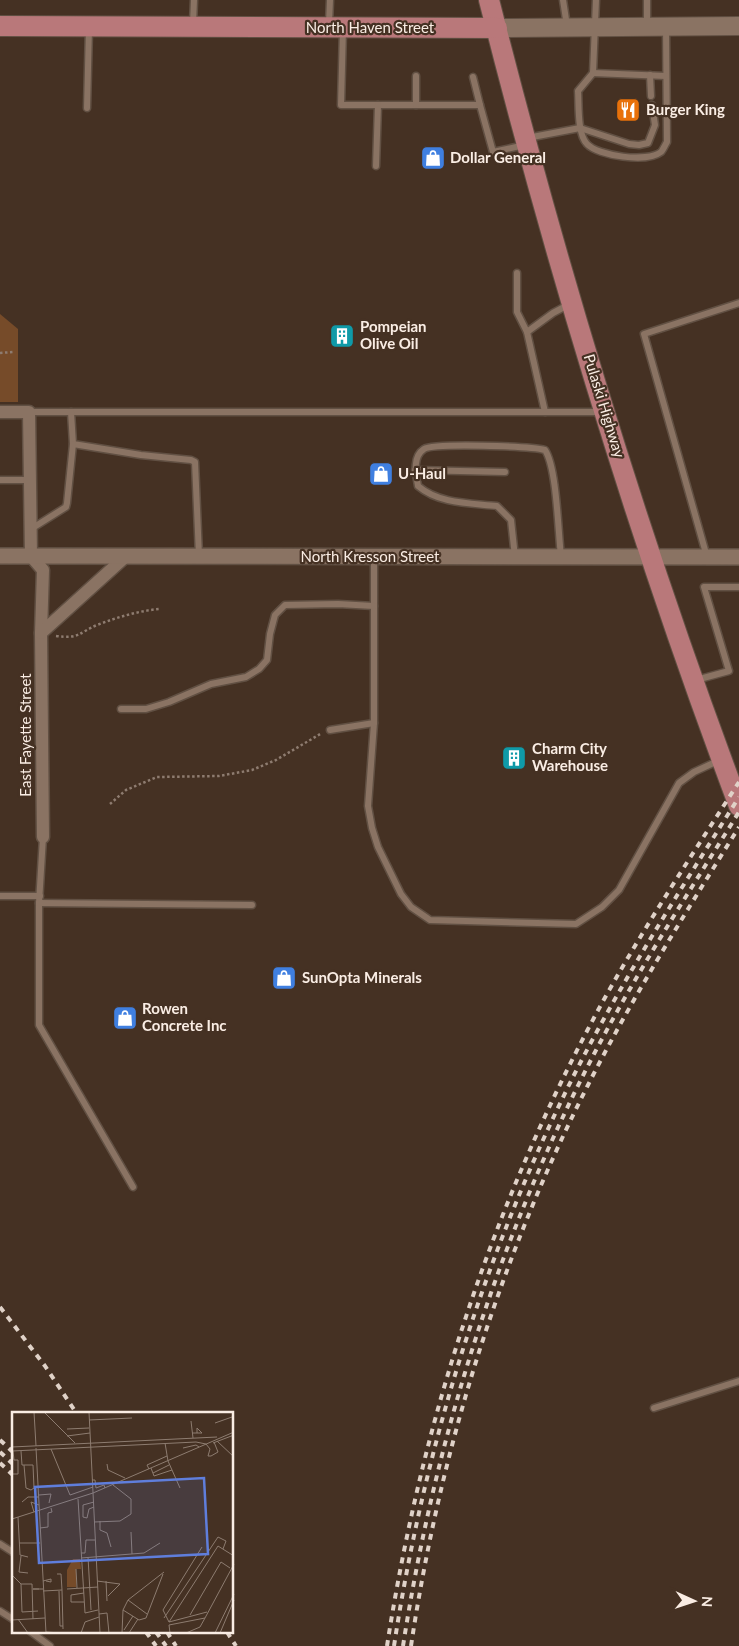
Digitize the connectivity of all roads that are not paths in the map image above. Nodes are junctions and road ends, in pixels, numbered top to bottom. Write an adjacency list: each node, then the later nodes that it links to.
1 (194, 0): 12 (lane)
2 (330, 0): 14 (lane)
3 (489, 0): 15 (main road, Pulaski Highway)
4 (563, 0): 16 (lane)
5 (596, 0): 13 (lane)
6 (647, 0): 8 (lane)
7 (0, 26): 11 (main road, North Haven Street)
8 (646, 26): 9 (main road, North Haven Street); 13 (main road, North Haven Street)
9 (666, 26): 10 (main road, North Haven Street); 20 (lane)
10 (739, 26)
11 (89, 27): 12 (main road, North Haven Street); 27 (lane)
12 (193, 27): 14 (main road, North Haven Street)
13 (596, 27): 16 (main road, North Haven Street); 17 (lane)
14 (336, 28): 15 (main road, North Haven Street); 23 (lane)
15 (496, 28): 16 (main road, North Haven Street); 29 (main road, Pulaski Highway)
16 (568, 28)
17 (593, 73): 18 (lane); 28 (lane)
18 (650, 75): 20 (lane); 22 (lane)
19 (416, 76): 24 (lane)
20 (666, 76): 28 (lane)
21 (473, 77): 25 (lane)
22 (651, 96)
23 (378, 105): 24 (lane); 30 (lane)
24 (416, 105): 25 (lane)
25 (480, 105): 29 (lane)
26 (652, 105): 28 (lane)
27 (87, 108)
28 (580, 128): 29 (lane)
29 (526, 141): 33 (main road, Pulaski Highway)
30 (376, 166)
31 (518, 273): 34 (lane)
32 (739, 302): 51 (lane)
33 (572, 304): 34 (lane); 39 (main road, Pulaski Highway)
34 (527, 332): 38 (lane)
35 (0, 412): 36 (street)
36 (29, 412): 37 (lane); 44 (street, East Fayette Street)
37 (71, 412): 38 (lane); 40 (lane)
38 (545, 412): 39 (lane)
39 (606, 412): 55 (main road, Pulaski Highway)
40 (73, 444): 45 (lane); 49 (lane)
41 (415, 470): 42 (lane); 53 (lane); 54 (lane)
42 (505, 472)
43 (0, 480): 44 (lane)
44 (30, 480): 45 (street, East Fayette Street)
45 (31, 529): 47 (street, East Fayette Street)
46 (0, 556): 47 (street, North Kresson Street)
47 (31, 556): 48 (street, North Kresson Street); 58 (street, East Fayette Street)
48 (125, 557): 49 (street, North Kresson Street); 58 (street)
49 (199, 557): 50 (street, North Kresson Street)
50 (374, 557): 53 (street, North Kresson Street); 57 (lane)
51 (707, 557): 52 (street, North Kresson Street); 55 (street, North Kresson Street)
52 (739, 557)
53 (515, 558): 54 (street, North Kresson Street)
54 (561, 558): 55 (street, North Kresson Street)
55 (651, 558): 59 (main road, Pulaski Highway)
56 (739, 587): 59 (lane)
57 (374, 606): 60 (lane); 61 (lane)
58 (41, 633): 65 (street, East Fayette Street)
59 (694, 681): 63 (main road, Pulaski Highway)
60 (121, 709)
61 (374, 724): 62 (lane); 63 (lane)
62 (330, 730)
63 (721, 759): 64 (main road, Pulaski Highway)
64 (739, 806)
65 (42, 837): 67 (lane)
66 (0, 896): 67 (lane)
67 (40, 900): 68 (lane); 69 (lane)
68 (252, 905)
69 (133, 1187)
70 (739, 1381): 71 (lane)
71 (654, 1408)
72 (0, 1544): 73 (lane)
73 (12, 1552)
74 (0, 1611): 75 (lane)
75 (12, 1619)
76 (33, 1634): 77 (lane)
77 (50, 1646)

